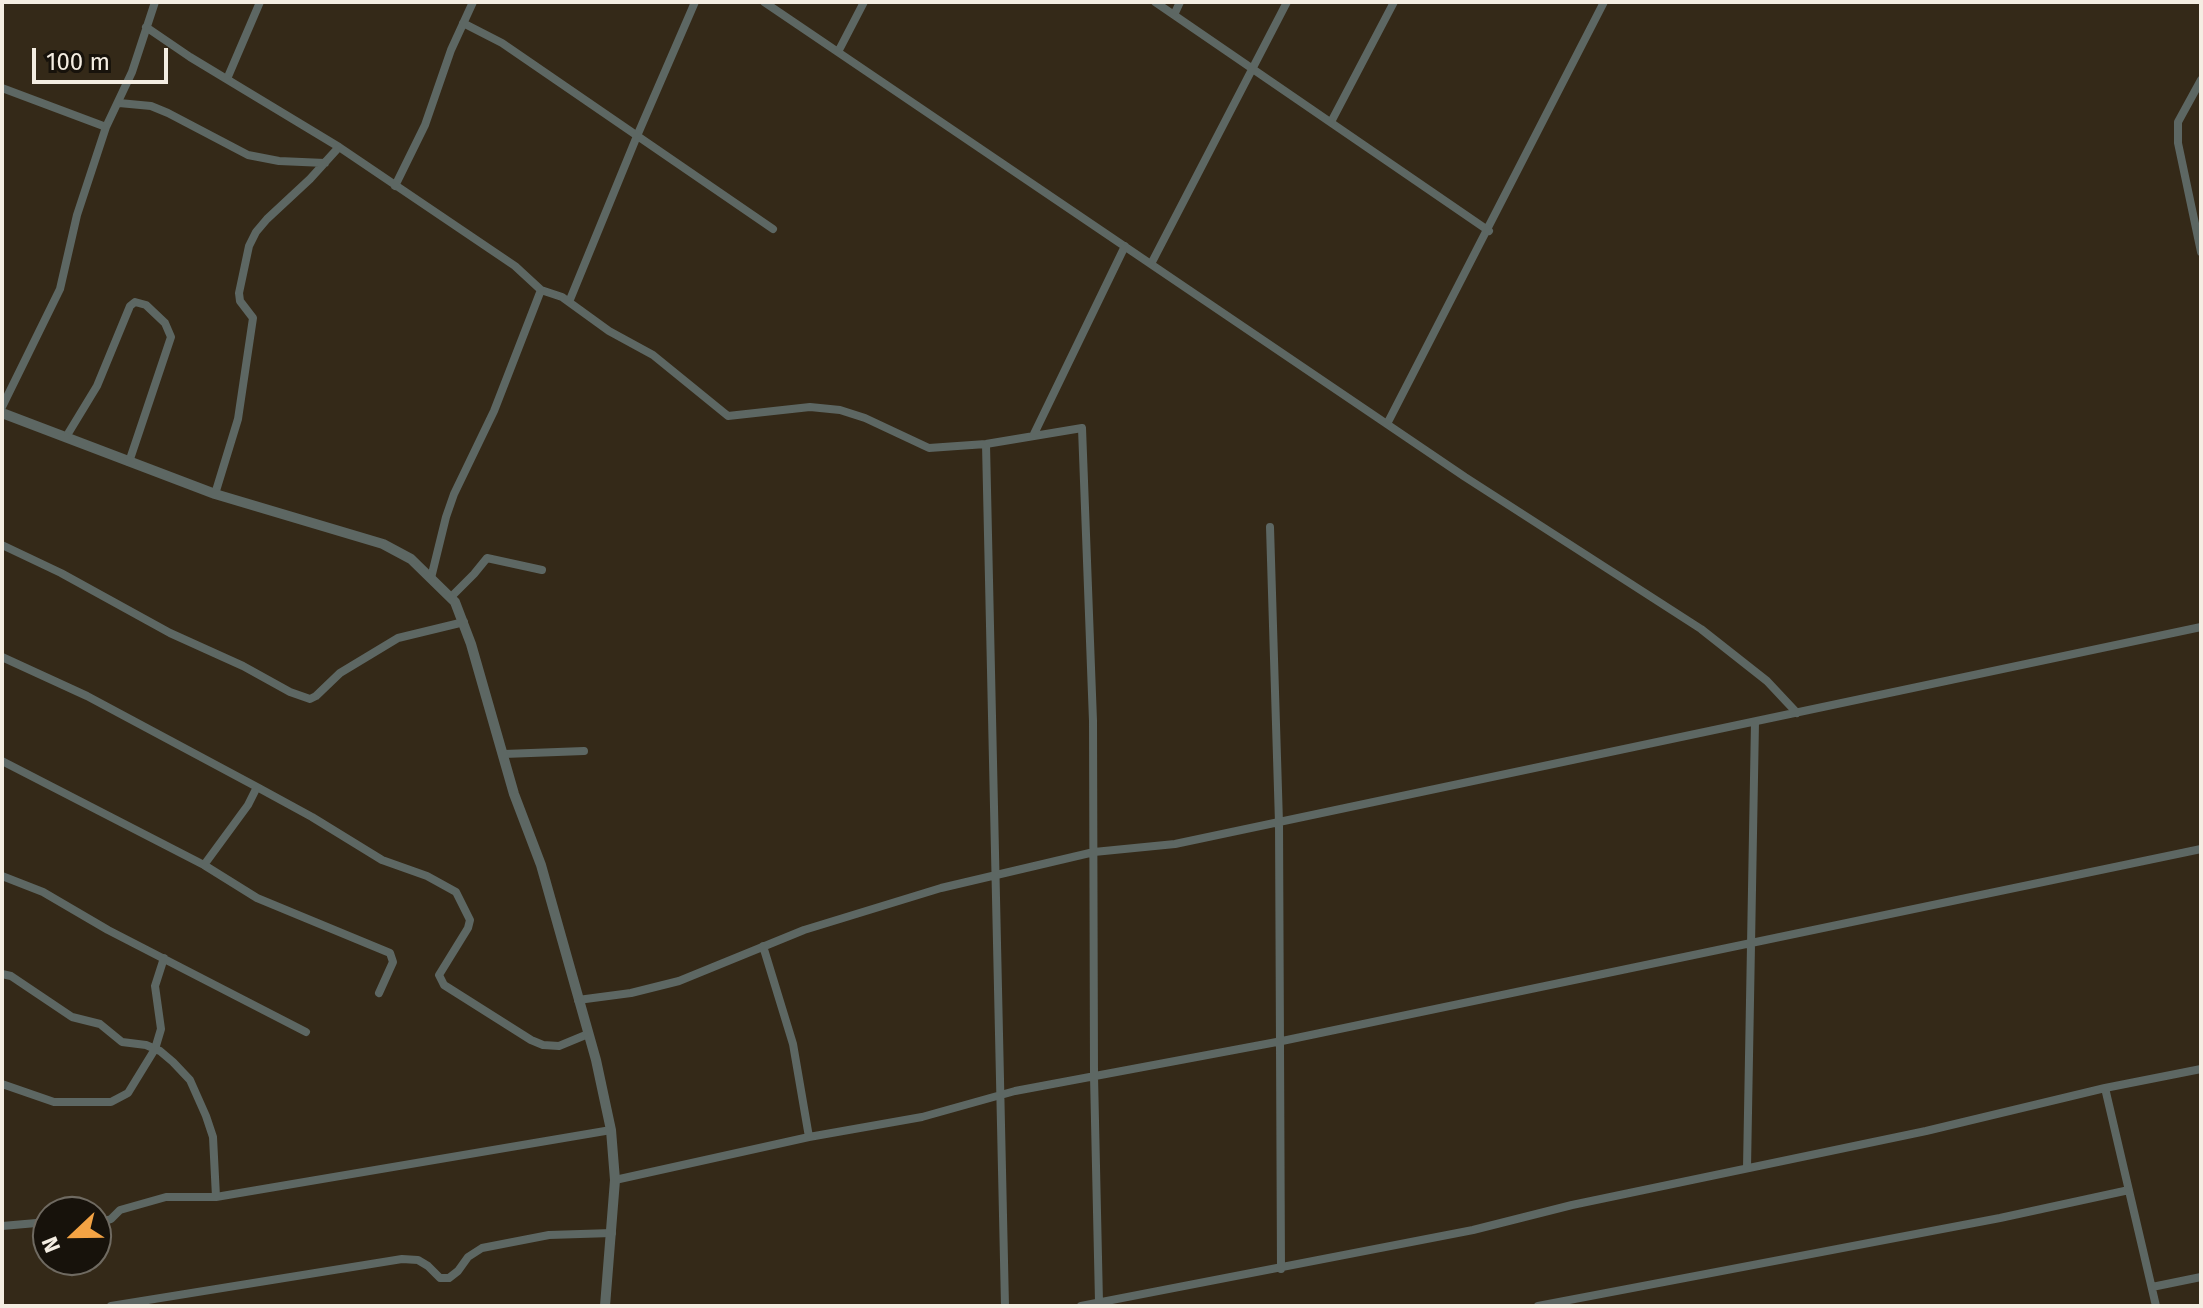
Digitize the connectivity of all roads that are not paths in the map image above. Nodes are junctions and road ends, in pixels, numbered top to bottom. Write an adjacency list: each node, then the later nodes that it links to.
1 (155, 2): 14 (street)
2 (260, 2): 17 (street)
3 (473, 2): 13 (street)
4 (695, 2): 23 (street)
5 (764, 2): 15 (street)
6 (864, 2): 15 (street)
7 (1155, 2): 12 (street)
8 (1180, 2): 12 (street)
9 (1287, 2): 16 (street)
10 (1394, 2): 21 (street)
11 (1604, 2): 28 (street)
12 (1174, 15): 16 (street)
13 (463, 23): 23 (street); 26 (street)
14 (146, 27): 17 (street); 20 (street)
15 (838, 52): 29 (street)
16 (1252, 68): 21 (street); 31 (street)
17 (227, 79): 24 (street)
18 (2201, 80): 30 (street)
19 (2, 88): 22 (street)
20 (119, 103): 22 (street); 25 (street)
21 (1331, 122): 28 (street)
22 (106, 127): 34 (street)
23 (637, 136): 27 (street); 33 (street)
24 (339, 147): 25 (street); 26 (street)
25 (325, 163): 41 (street)
26 (395, 186): 32 (street)
27 (773, 229)
28 (1489, 231): 36 (street)
29 (1125, 246): 31 (street); 37 (street)
30 (2201, 252)
31 (1151, 264): 36 (street)
32 (541, 290): 33 (street); 45 (street)
33 (569, 302): 39 (street)
34 (2, 407)
35 (2, 413): 38 (street)
36 (1387, 424): 50 (street)
37 (1033, 436): 39 (street); 58 (street)
38 (66, 437): 40 (street); 40 (street)
39 (986, 444): 61 (street)
40 (129, 462): 41 (street)
41 (215, 494): 45 (street)
42 (1270, 527): 56 (street)
43 (2, 545): 47 (street)
44 (542, 570): 46 (street)
45 (431, 578): 46 (street)
46 (451, 597): 47 (street)
47 (464, 622): 53 (street)
48 (2201, 627): 50 (street)
49 (2, 657): 55 (street)
50 (1797, 713): 51 (street)
51 (1755, 722): 56 (street); 62 (street)
52 (584, 751): 53 (street)
53 (504, 754): 67 (street)
54 (2, 761): 59 (street)
55 (257, 787): 59 (street); 69 (street)
56 (1279, 823): 58 (street); 70 (street)
57 (2201, 849): 62 (street)
58 (1094, 852): 61 (street); 73 (street)
59 (204, 865): 66 (street)
60 (2, 876): 64 (street)
61 (996, 877): 63 (street); 76 (street)
62 (1751, 942): 70 (street); 79 (street)
63 (763, 946): 67 (street); 78 (street)
64 (164, 958): 68 (street); 71 (street)
65 (2, 974): 71 (street)
66 (379, 993)
67 (578, 1000): 69 (street)
68 (306, 1032)
69 (588, 1034): 77 (street)
70 (1282, 1041): 73 (street); 87 (street)
71 (155, 1049): 74 (street); 82 (street)
72 (2201, 1069): 75 (street)
73 (1094, 1076): 76 (street); 90 (street)
74 (2, 1084)
75 (2105, 1088): 79 (street); 81 (street)
76 (1001, 1096): 78 (street); 93 (street)
77 (611, 1130): 80 (street); 82 (street)
78 (809, 1137): 80 (street)
79 (1747, 1168): 87 (street)
80 (615, 1180): 86 (street)
81 (2129, 1190): 89 (street); 95 (street)
82 (216, 1197): 83 (street)
83 (112, 1218)
84 (32, 1223): 85 (street)
85 (2, 1226)
86 (612, 1233): 91 (street); 92 (street)
87 (1281, 1269): 90 (street)
88 (2201, 1277): 89 (street)
89 (2152, 1287): 96 (street)
90 (1099, 1302): 94 (street)
91 (111, 1306)
92 (605, 1306)
93 (1005, 1306)
94 (1081, 1306)
95 (1538, 1306)
96 (2156, 1306)

